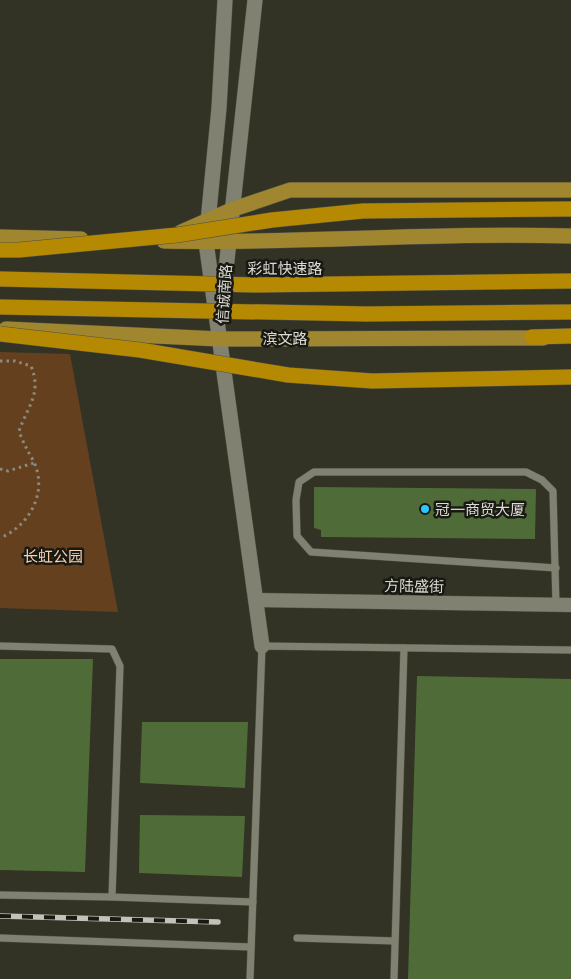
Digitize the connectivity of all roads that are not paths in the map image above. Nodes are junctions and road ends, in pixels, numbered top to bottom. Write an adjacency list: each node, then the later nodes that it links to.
1 (225, 0): 6 (main road, 信诚南路)
2 (255, 0): 5 (main road, 信诚南路)
3 (571, 190): 5 (main road)
4 (571, 209): 12 (highway, bridge)
5 (231, 210): 6 (main road); 10 (main road, 信诚南路)
6 (208, 220): 9 (main road); 11 (main road, 信诚南路)
7 (571, 236): 10 (main road)
8 (0, 237): 9 (main road)
9 (162, 241): 11 (main road)
10 (228, 241): 11 (main road); 21 (main road, 信诚南路)
11 (206, 242): 21 (main road, 信诚南路)
12 (0, 250)
13 (0, 279): 14 (highway, 彩虹快速路, bridge)
14 (571, 281)
15 (0, 307): 16 (highway, bridge)
16 (571, 312)
17 (0, 328): 21 (main road, 滨文路)
18 (0, 334): 22 (highway, bridge)
19 (532, 336): 20 (highway); 21 (main road, 滨文路)
20 (571, 338)
21 (220, 339): 24 (main road)
22 (571, 377)
23 (556, 568): 23 (lane); 25 (lane)
24 (256, 600): 25 (street, 方陆盛街); 28 (main road)
25 (556, 605): 26 (street, 方陆盛街)
26 (571, 605)
27 (0, 646): 32 (lane)
28 (262, 646): 29 (lane); 33 (lane)
29 (404, 648): 30 (lane); 36 (lane)
30 (571, 650)
31 (0, 895): 32 (lane)
32 (112, 897): 33 (lane)
33 (253, 902): 37 (lane)
34 (0, 938): 37 (lane)
35 (297, 938): 36 (lane)
36 (396, 941): 39 (lane)
37 (251, 947): 38 (lane)
38 (250, 979)
39 (394, 979)

